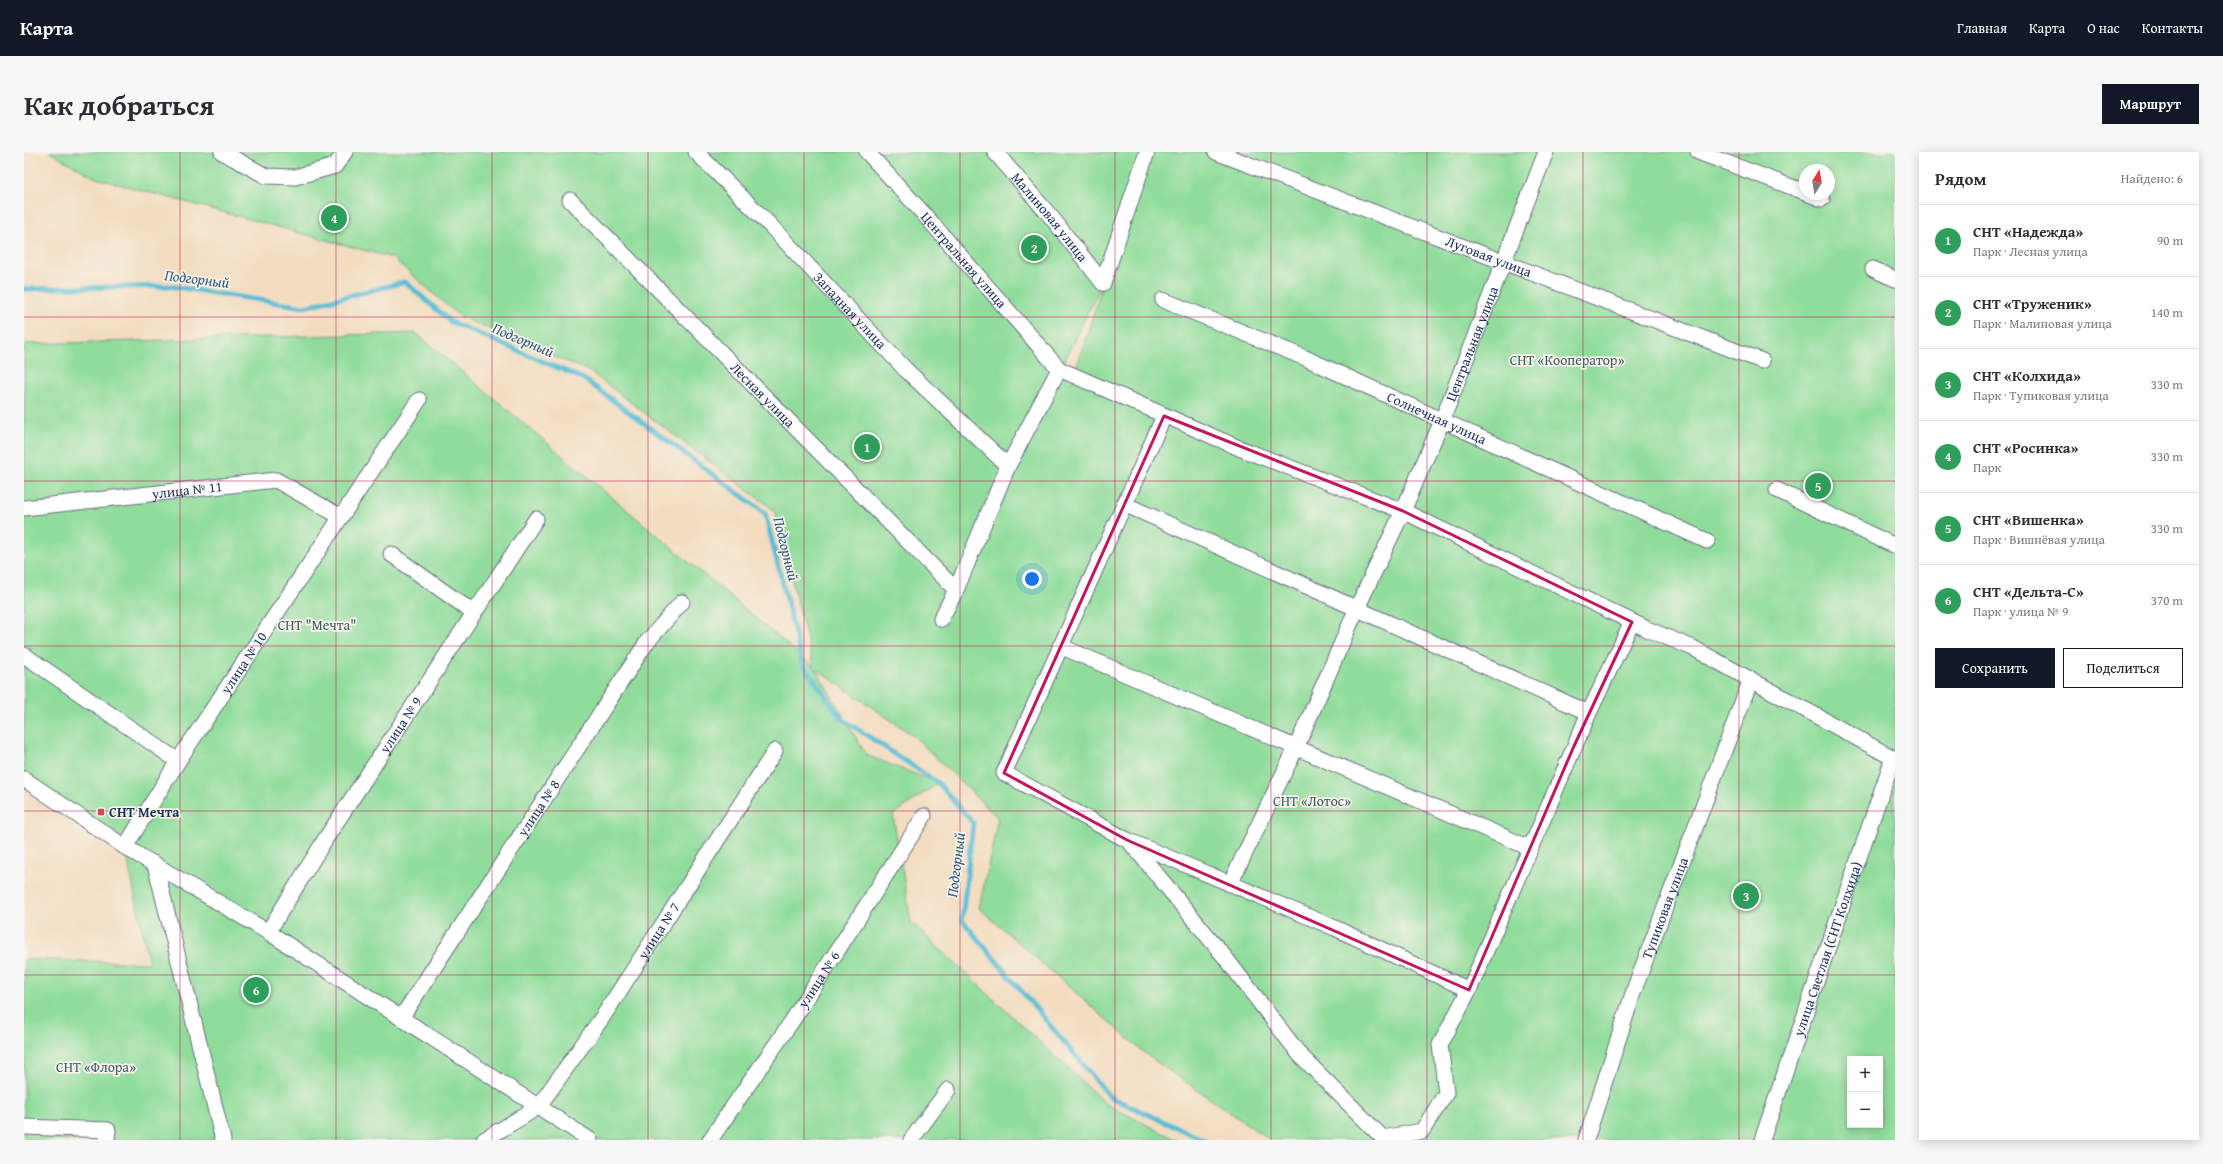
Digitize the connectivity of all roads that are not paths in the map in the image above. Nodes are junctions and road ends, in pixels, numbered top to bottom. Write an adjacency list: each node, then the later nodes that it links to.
1 (222, 152): 2 (street)
2 (345, 152)
3 (696, 152): 21 (street, Западная улица)
4 (867, 152): 17 (street, Центральная улица)
5 (995, 152): 6 (street, Малиновая улица)
6 (1147, 152)
7 (1216, 152): 12 (street, Луговая улица)
8 (1546, 152): 12 (street, Центральная улица)
9 (1698, 152): 10 (street)
10 (1799, 190)
11 (570, 200): 31 (street, Лесная улица)
12 (1503, 261): 16 (street, Луговая улица); 20 (street, Центральная улица)
13 (1872, 269): 14 (street)
14 (1895, 278)
15 (1163, 300): 20 (street, Солнечная улица)
16 (1762, 361)
17 (1059, 369): 19 (street); 21 (street)
18 (418, 400): 26 (street, улица № 10)
19 (1164, 416): 23 (street); 25 (street)
20 (1442, 421): 25 (street, Центральная улица); 28 (street, Солнечная улица)
21 (1008, 466): 31 (street)
22 (1777, 490): 29 (street)
23 (1124, 504): 33 (street); 37 (street)
24 (24, 508): 26 (street, улица № 11)
25 (1403, 511): 33 (street, Центральная улица); 36 (street)
26 (341, 517): 44 (street, улица № 10)
27 (536, 519): 34 (street, улица № 9)
28 (1708, 541)
29 (1895, 546)
30 (391, 554): 34 (street)
31 (956, 590): 35 (street)
32 (682, 602): 54 (street, улица № 8)
33 (1357, 608): 40 (street); 41 (street, Центральная улица)
34 (474, 613): 52 (street, улица № 9)
35 (941, 618)
36 (1632, 622): 39 (street); 40 (street)
37 (1060, 646): 41 (street); 47 (street)
38 (24, 655): 44 (street)
39 (1751, 679): 43 (street); 64 (street, Тупиковая улица)
40 (1589, 713): 49 (street)
41 (1296, 748): 49 (street); 51 (street, Центральная улица)
42 (775, 752): 56 (street, улица № 7)
43 (1894, 759): 65 (street, улица Светлая (СНТ Колхида))
44 (178, 762): 48 (street, улица № 10)
45 (24, 779): 48 (street)
46 (924, 816): 62 (street, улица № 6)
47 (1127, 840): 51 (street); 53 (street)
48 (125, 847): 50 (street)
49 (1530, 848): 53 (street)
50 (156, 864): 52 (street); 59 (street)
51 (1230, 884): 53 (street)
52 (268, 932): 54 (street)
53 (1469, 990)
54 (401, 1018): 56 (street)
55 (948, 1090): 63 (street)
56 (538, 1107): 60 (street); 61 (street)
57 (24, 1127): 58 (street)
58 (107, 1140)
59 (223, 1140)
60 (484, 1140)
61 (590, 1140)
62 (710, 1140)
63 (912, 1140)
64 (1586, 1140)
65 (1762, 1140)

